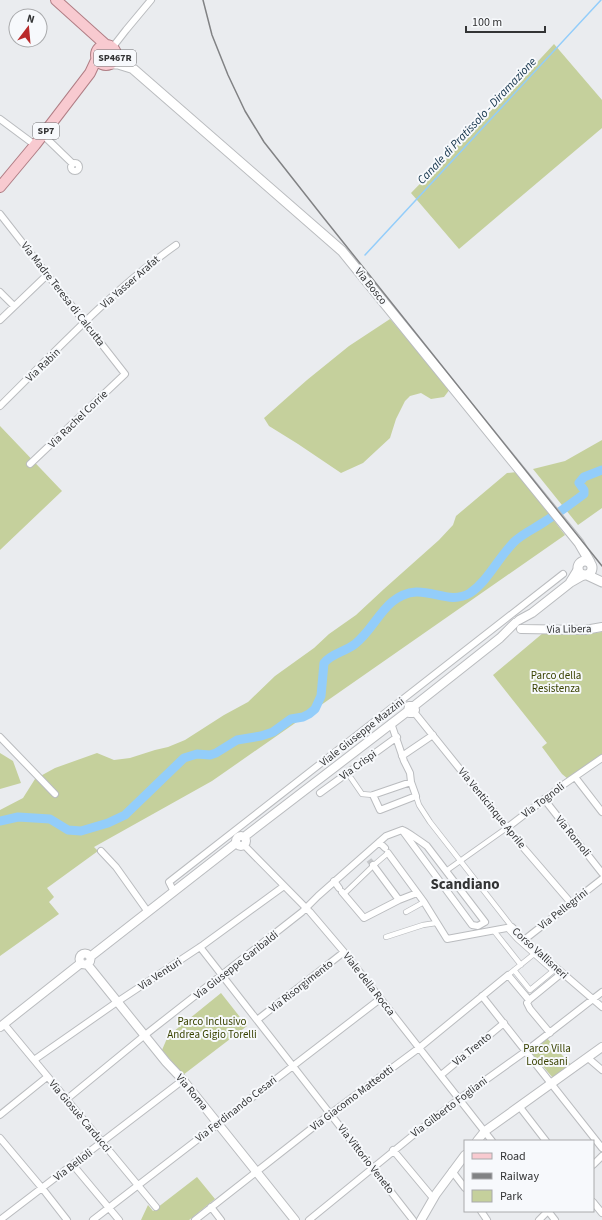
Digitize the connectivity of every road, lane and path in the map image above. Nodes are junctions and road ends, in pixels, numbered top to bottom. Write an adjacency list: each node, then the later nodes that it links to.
1 (56, 0): 3 (main road, Via Bosco / SP467R)
2 (151, 0): 4 (street)
3 (83, 26): 4 (main road, Via Bosco / SP467R); 5 (main road, Via Bosco / SP467R)
4 (111, 49): 5 (main road, SP467R); 6 (main road, SP467R); 7 (main road, Via Bosco / SP467R)
5 (97, 56): 6 (main road, Via Bosco / SP467R); 8 (main road, SP7)
6 (108, 65): 7 (main road, Via Bosco / SP467R); 8 (main road, SP7)
7 (135, 69): 24 (main road, Via Bosco / SP467R)
8 (90, 73): 10 (main road, SP7)
9 (0, 120): 11 (street)
10 (43, 135): 11 (main road, SP7); 12 (street)
11 (35, 146): 13 (main road, SP7)
12 (72, 164)
13 (0, 187)
14 (0, 214): 16 (street, Via Madre Teresa di Calcutta)
15 (176, 244): 20 (street, Via Yasser Arafat)
16 (47, 275): 18 (street); 20 (street, Via Madre Teresa di Calcutta)
17 (0, 292): 18 (street)
18 (14, 306): 19 (street)
19 (0, 320)
20 (85, 322): 21 (street, Via Madre Teresa di Calcutta); 22 (street, Via Rabin)
21 (125, 374): 23 (street, Via Rachel Corrie)
22 (0, 406)
23 (30, 464)
24 (585, 569): 26 (main road, SP467R); 27 (main road); 28 (street, Viale Giuseppe Mazzini)
25 (564, 574): 62 (street, Viale Giuseppe Mazzini)
26 (602, 576)
27 (602, 582)
28 (520, 625): 29 (street, Via Libera); 30 (street, Viale Giuseppe Mazzini)
29 (602, 627)
30 (412, 710): 31 (street, Viale Giuseppe Mazzini); 32 (street, Via Venticinque Aprile)
31 (391, 723): 33 (street); 48 (street, Viale Giuseppe Mazzini)
32 (433, 735): 35 (street); 46 (street, Via Venticinque Aprile)
33 (397, 736): 35 (street); 37 (street, Via Crispi)
34 (0, 737): 41 (street)
35 (402, 756): 39 (street)
36 (602, 758): 38 (street, Via Tognoli)
37 (349, 775): 40 (street, Via Crispi); 42 (street)
38 (575, 777): 44 (street, Via Tognoli); 45 (street)
39 (411, 782): 42 (street); 43 (street)
40 (320, 793)
41 (55, 794)
42 (373, 795): 43 (street)
43 (416, 796): 53 (street, Corso Vallisneri)
44 (544, 799): 46 (street, Via Tognoli); 56 (street, Via Romoli)
45 (602, 812)
46 (508, 827): 53 (street, Via Tognoli); 66 (street, Via Venticinque Aprile)
47 (402, 830): 49 (street, Via Giuseppe Garibaldi); 55 (street); 57 (street)
48 (241, 842): 60 (street, Viale della Rocca); 62 (street, Viale Giuseppe Mazzini)
49 (379, 842): 51 (street); 52 (street, Via Giuseppe Garibaldi)
50 (102, 851): 68 (street)
51 (386, 851): 54 (street); 63 (street)
52 (365, 854): 54 (street); 59 (street, Via Giuseppe Garibaldi)
53 (460, 861): 55 (street, Via Tognoli); 71 (street, Corso Vallisneri)
54 (372, 863): 61 (street); 64 (street)
55 (446, 871): 57 (street); 57 (street)
56 (602, 873)
57 (436, 878)
58 (602, 879): 66 (street, Via Pellegrini)
59 (334, 882): 61 (street); 67 (street, Via Giuseppe Garibaldi)
60 (284, 886): 67 (street, Viale della Rocca); 75 (street, Via Venturi)
61 (342, 891): 64 (street)
62 (174, 892): 68 (street, Viale Giuseppe Mazzini)
63 (417, 892): 64 (street); 65 (street)
64 (399, 900)
65 (424, 902): 69 (street); 70 (street)
66 (571, 903): 74 (street, Via Pellegrini)
67 (306, 908): 76 (street, Viale della Rocca); 83 (street, Via Giuseppe Garibaldi)
68 (148, 912): 78 (street, Viale Giuseppe Mazzini)
69 (406, 912)
70 (436, 923): 72 (street); 73 (street)
71 (509, 928): 72 (street); 74 (street, Corso Vallisneri); 77 (street)
72 (494, 931): 79 (street)
73 (386, 937)
74 (524, 940): 81 (street, Corso Vallisneri)
75 (200, 947): 83 (street, Via Vittorio Veneto); 89 (street, Via Venturi)
76 (344, 952): 86 (street, Viale della Rocca); 91 (street, Via Risorgimento)
77 (534, 954): 79 (street); 80 (street)
78 (86, 961): 89 (street, Via Roma); 93 (street, Viale Giuseppe Mazzini)
79 (520, 965): 80 (street)
80 (514, 970): 82 (street)
81 (562, 973): 87 (street, Corso Vallisneri); 88 (street)
82 (508, 975): 85 (street, Via Giacomo Matteotti); 88 (street)
83 (223, 976): 91 (street, Via Vittorio Veneto); 95 (street, Via Giuseppe Garibaldi)
84 (602, 992): 87 (street, Via Gilberto Fogliani)
85 (482, 996): 92 (street); 97 (street, Via Giacomo Matteotti)
86 (380, 998): 97 (street, Viale della Rocca); 101 (street, Via Ferdinando Cesari)
87 (593, 999): 90 (street, Corso Vallisneri); 94 (street, Via Gilberto Fogliani)
88 (528, 1001): 94 (street)
89 (117, 1002): 95 (street, Via Roma); 100 (street, Via Venturi)
90 (602, 1007)
91 (257, 1020): 101 (street, Via Vittorio Veneto)
92 (504, 1023): 98 (street); 103 (street, Via Trento)
93 (2, 1026): 100 (street, Via Giosuè Carducci)
94 (550, 1032): 98 (street, Via Gilberto Fogliani)
95 (144, 1035): 105 (street, Via Roma); 107 (street, Via Giuseppe Garibaldi)
96 (602, 1046): 99 (street)
97 (419, 1048): 103 (street, Viale della Rocca); 110 (street, Via Giacomo Matteotti)
98 (526, 1051): 106 (street); 108 (street, Via Gilberto Fogliani)
99 (588, 1058): 102 (street); 106 (street)
100 (34, 1060): 104 (street, Via Giosuè Carducci)
101 (293, 1065): 110 (street, Via Vittorio Veneto); 112 (street, Via Ferdinando Cesari)
102 (602, 1070)
103 (440, 1075): 108 (street, Viale della Rocca)
104 (47, 1077): 107 (street, Via Giosuè Carducci); 111 (street)
105 (183, 1080): 112 (street, Via Roma); 118 (street, Via Belloli)
106 (551, 1082): 109 (street); 119 (street)
107 (67, 1099): 118 (street, Via Giosuè Carducci)
108 (459, 1099): 113 (street, Viale della Rocca); 120 (street, Via Gilberto Fogliani)
109 (519, 1106): 113 (street); 117 (street)
110 (330, 1114): 125 (street, Via Vittorio Veneto); 127 (street, Via Giacomo Matteotti)
111 (0, 1115)
112 (218, 1124): 127 (street, Via Roma); 128 (street, Via Ferdinando Cesari)
113 (485, 1132): 115 (street); 116 (street, Viale della Rocca)
114 (0, 1138): 130 (street)
115 (478, 1140)
116 (491, 1140)
117 (545, 1140)
118 (103, 1142): 124 (street, Via Belloli); 128 (street, Via Giosuè Carducci)
119 (602, 1148)
120 (393, 1150): 125 (street, Via Gilberto Fogliani); 131 (street)
121 (464, 1156): 126 (street)
122 (602, 1156): 123 (street)
123 (594, 1164)
124 (73, 1165): 130 (street, Via Belloli); 135 (street)
125 (372, 1167): 147 (street, Via Gilberto Fogliani); 148 (street, Via Vittorio Veneto)
126 (452, 1171): 129 (street); 131 (street)
127 (257, 1172): 134 (street, Via Giacomo Matteotti); 146 (street, Via Roma)
128 (138, 1185): 133 (street, Via Giosuè Carducci); 135 (street, Via Ferdinando Cesari)
129 (464, 1187)
130 (42, 1188): 139 (street, Via Belloli); 141 (street)
131 (433, 1198): 140 (street)
132 (594, 1203): 138 (street)
133 (156, 1207)
134 (211, 1207): 144 (street, Via Giacomo Matteotti); 145 (street)
135 (109, 1208): 142 (street, Via Ferdinando Cesari); 143 (street)
136 (547, 1212): 149 (street)
137 (549, 1212): 150 (street)
138 (602, 1213)
139 (3, 1219)
140 (424, 1219)
141 (67, 1220)
142 (93, 1220)
143 (119, 1220)
144 (195, 1220)
145 (222, 1220)
146 (296, 1220)
147 (309, 1220)
148 (413, 1220)
149 (539, 1220)
150 (555, 1220)

